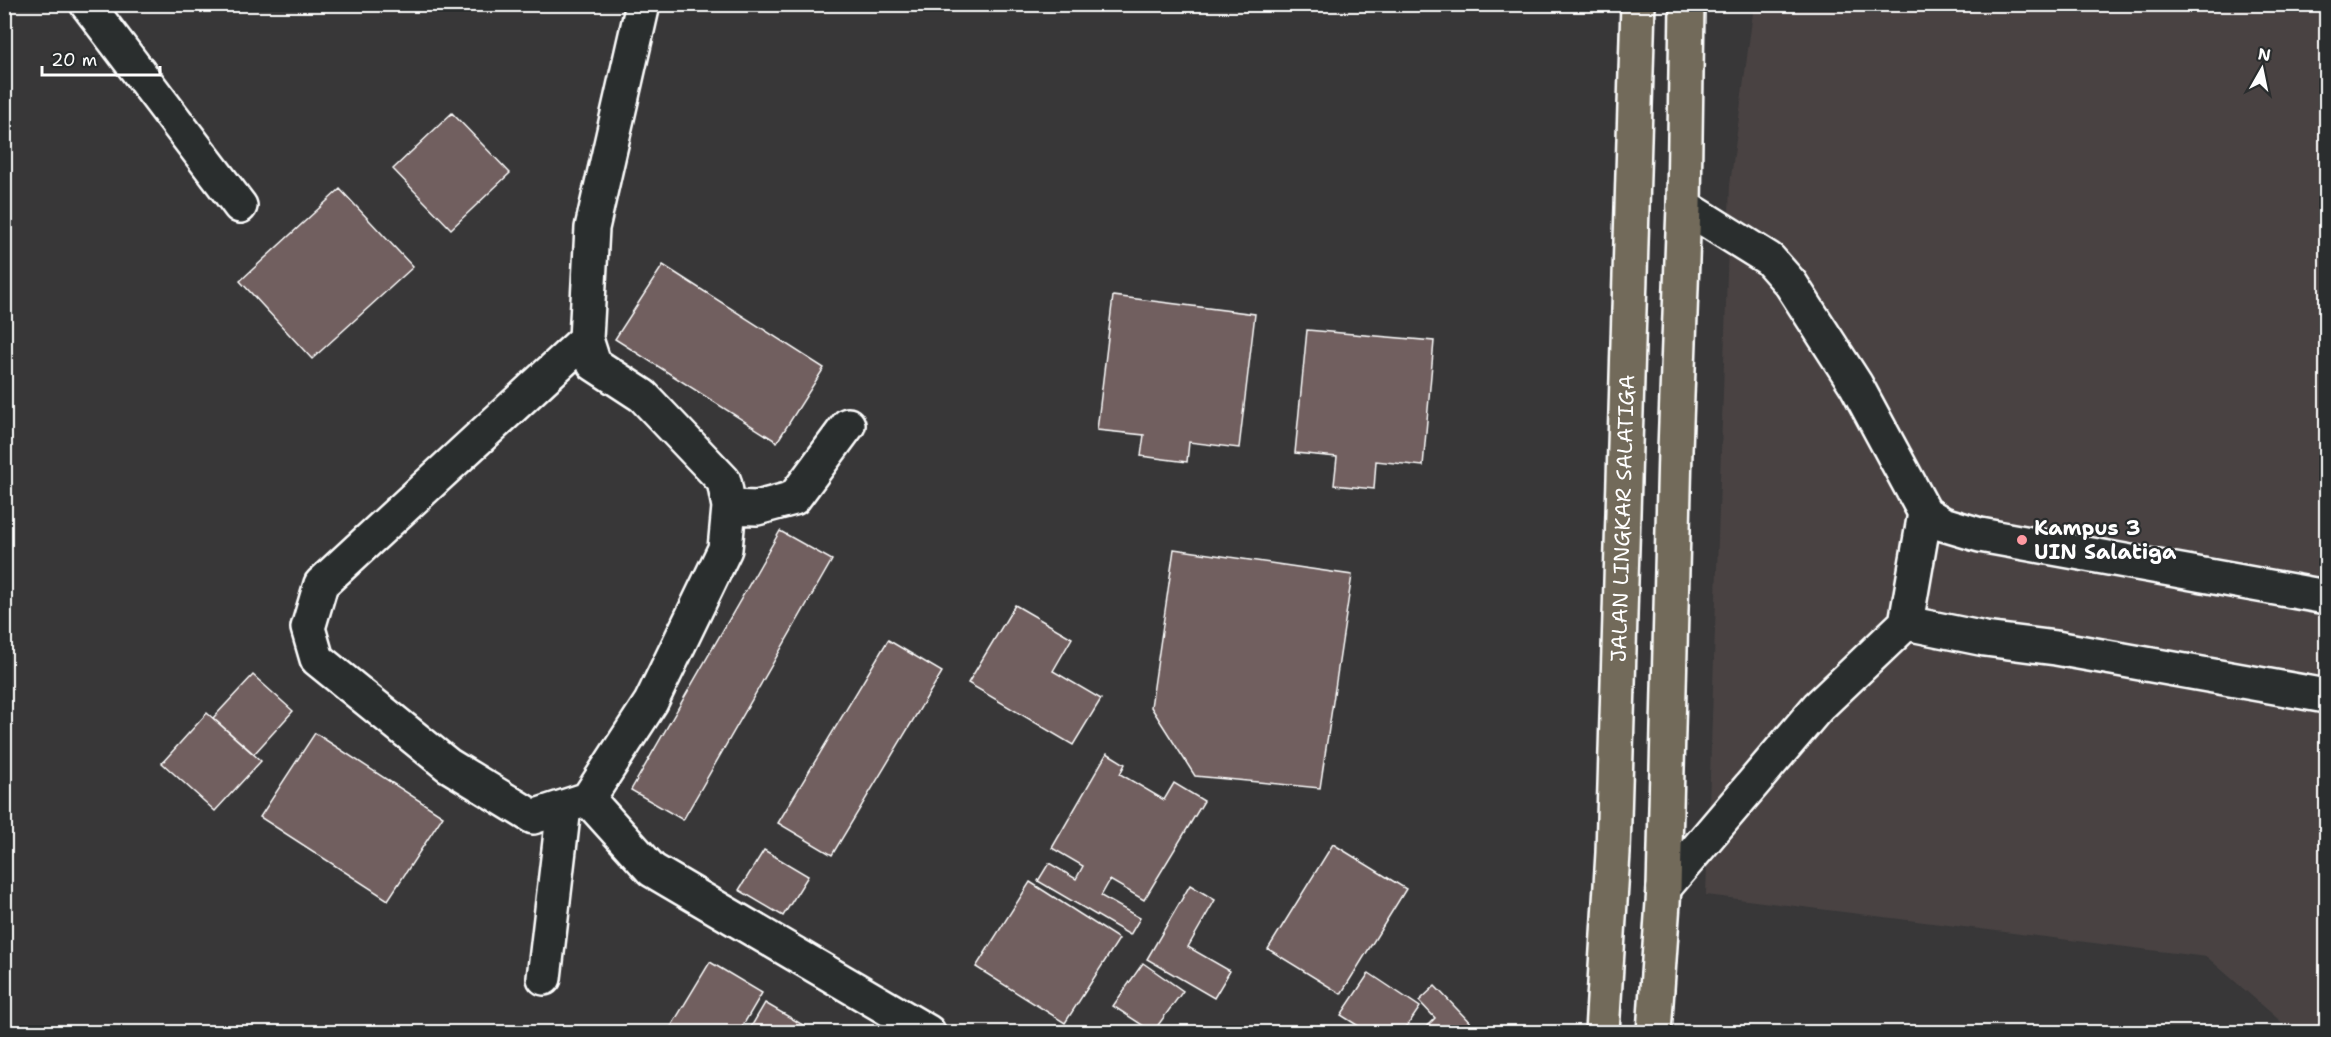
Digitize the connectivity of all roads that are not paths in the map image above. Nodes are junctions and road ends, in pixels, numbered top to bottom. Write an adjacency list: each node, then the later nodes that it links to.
1 (87, 4): 5 (lane)
2 (643, 4): 7 (lane)
3 (1638, 4): 18 (highway, JALAN LINGKAR SALATIGA)
4 (1687, 4): 6 (highway)
5 (240, 206)
6 (1684, 206): 10 (lane); 15 (highway)
7 (586, 339): 9 (lane); 14 (lane)
8 (848, 425): 9 (lane)
9 (729, 507): 14 (lane)
10 (1925, 513): 11 (lane); 12 (lane)
11 (2326, 597)
12 (1906, 623): 13 (lane); 15 (lane)
13 (2326, 696)
14 (576, 803): 16 (lane); 17 (lane)
15 (1664, 888): 19 (highway)
16 (544, 978)
17 (928, 1032)
18 (1602, 1032)
19 (1654, 1032)

